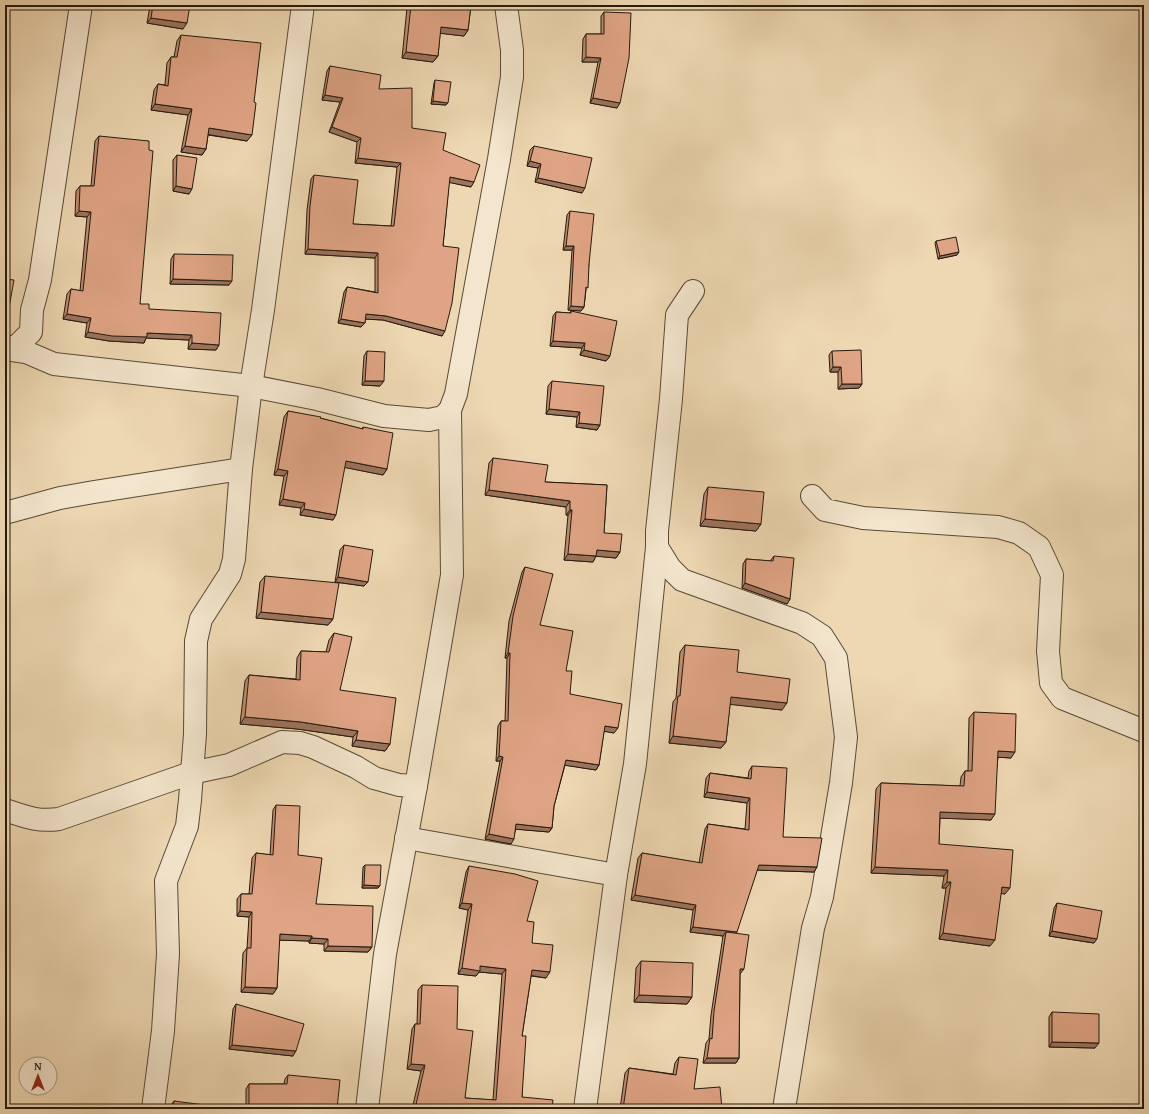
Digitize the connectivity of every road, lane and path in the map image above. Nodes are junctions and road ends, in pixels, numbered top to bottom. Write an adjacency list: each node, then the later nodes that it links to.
1 (81, 5): 5 (street)
2 (303, 5): 6 (street)
3 (506, 5): 7 (street)
4 (692, 291): 11 (street)
5 (5, 348): 6 (street)
6 (251, 386): 7 (street); 8 (street)
7 (450, 410): 14 (street)
8 (241, 469): 10 (street); 13 (street)
9 (812, 496): 12 (street)
10 (5, 513)
11 (657, 547): 17 (street); 21 (street)
12 (1144, 731)
13 (191, 773): 14 (street); 15 (street); 18 (street)
14 (416, 786): 16 (street)
15 (5, 810)
16 (406, 838): 17 (street); 19 (street)
17 (616, 875): 20 (street)
18 (152, 1109)
19 (366, 1109)
20 (585, 1109)
21 (784, 1109)

